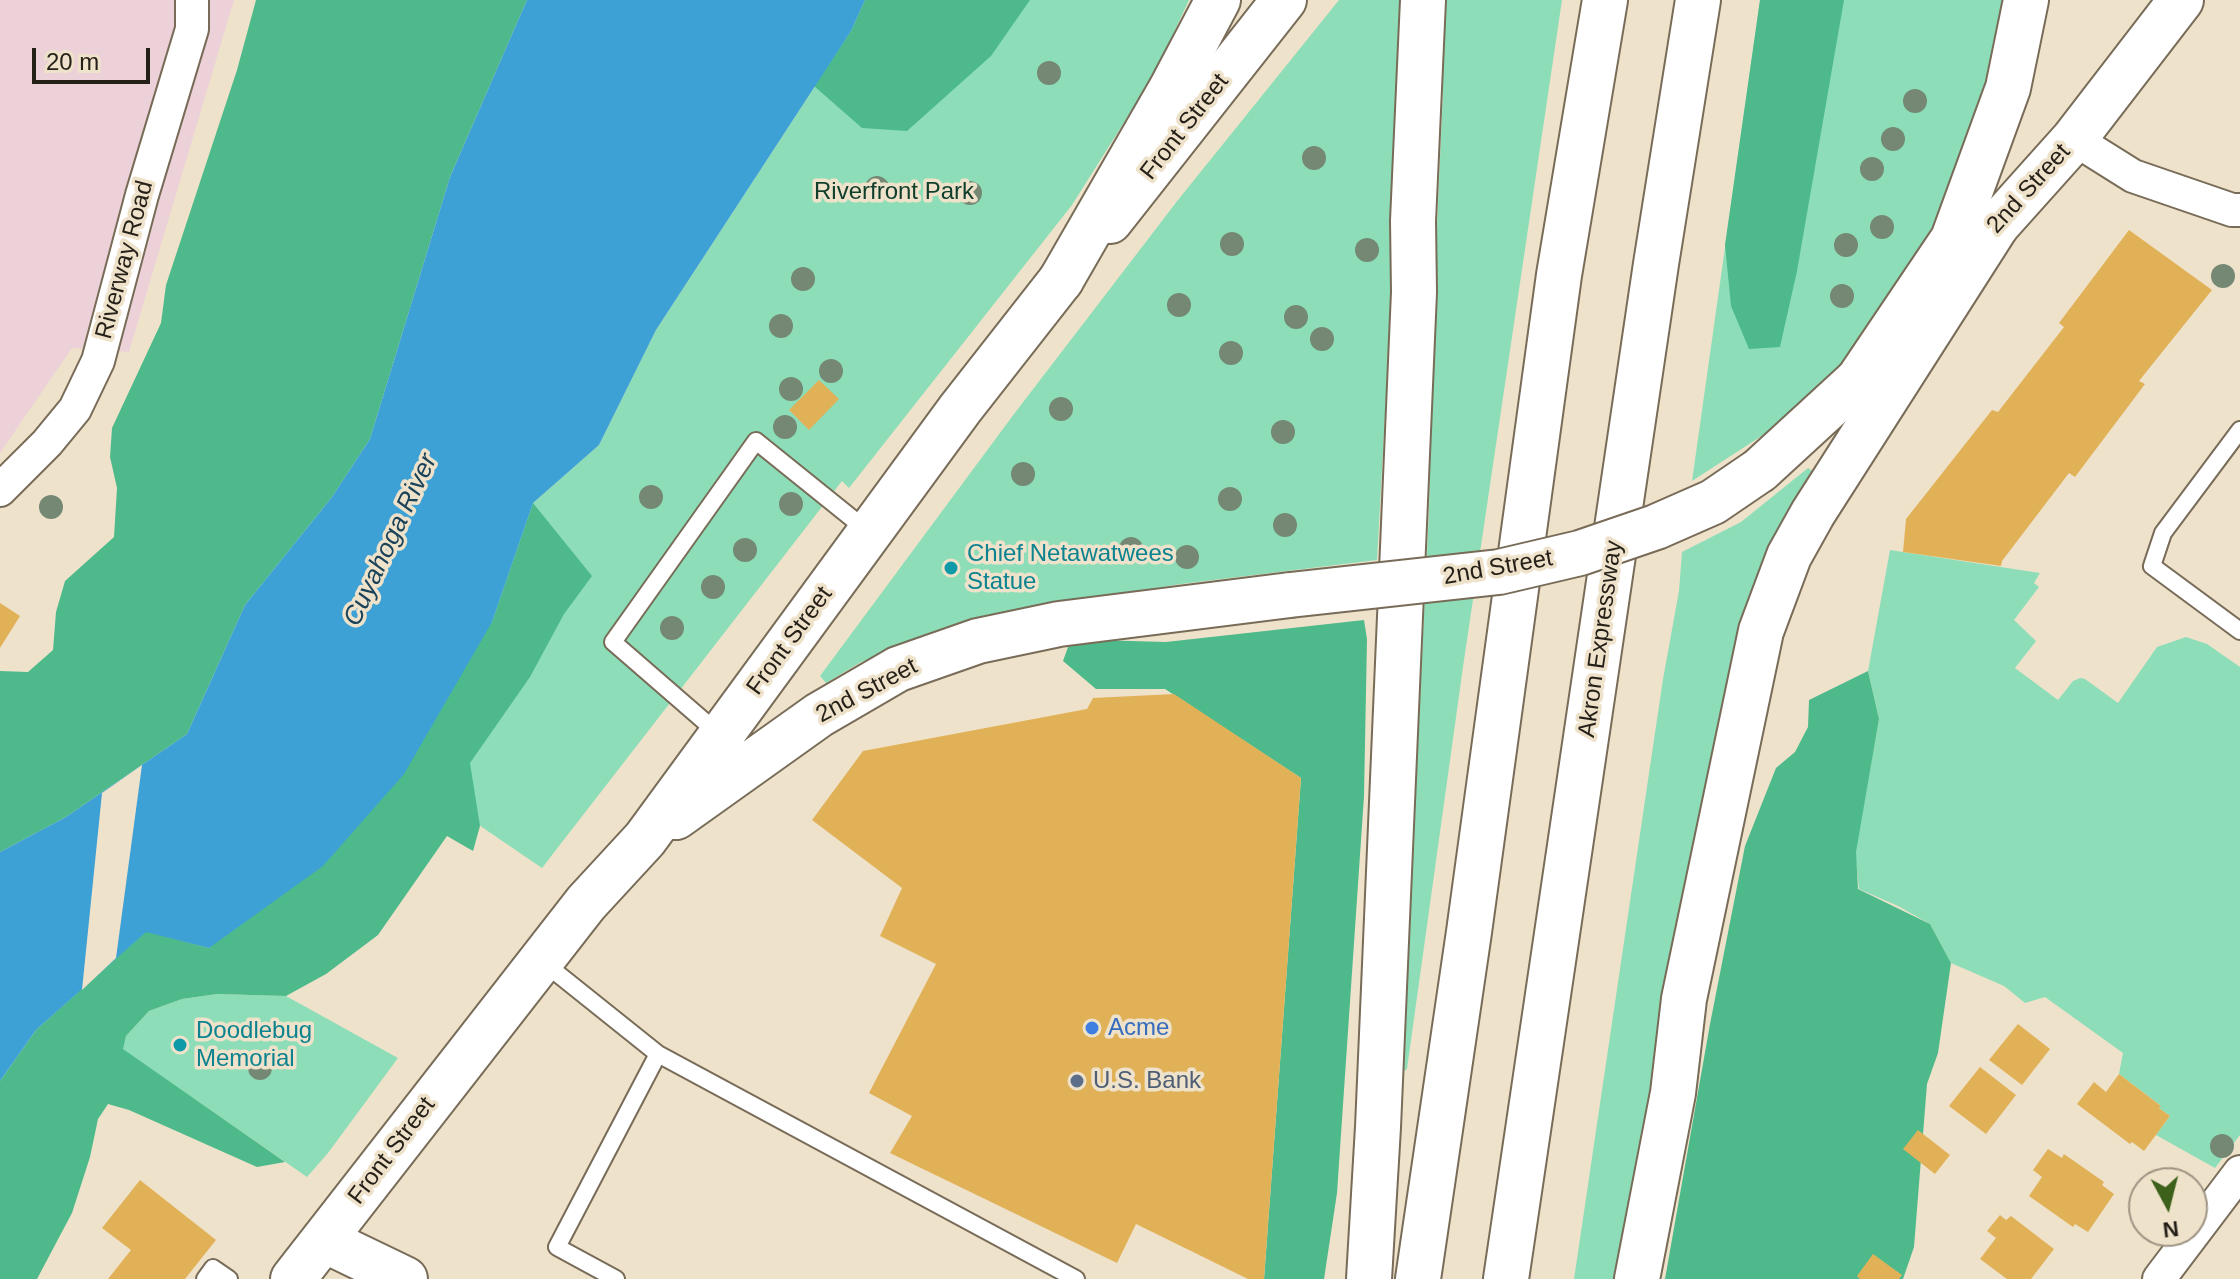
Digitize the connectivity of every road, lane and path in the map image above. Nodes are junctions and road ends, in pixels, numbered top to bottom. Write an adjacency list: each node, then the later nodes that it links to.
1 (192, 0): 15 (street, Riverway Road)
2 (1218, 0): 12 (main road)
3 (1284, 0): 12 (main road, Front Street)
4 (1423, 0): 30 (main road)
5 (1605, 0): 31 (main road)
6 (1698, 0): 32 (main road, Akron Expressway)
7 (2026, 0): 13 (main road)
8 (2181, 0): 9 (main road, 2nd Street)
9 (2074, 139): 10 (street); 11 (main road, 2nd Street)
10 (2240, 210)
11 (1997, 225): 13 (main road, 2nd Street); 33 (main road)
12 (1061, 280): 16 (main road, Front Street)
13 (1858, 380): 19 (main road, 2nd Street, bridge)
14 (2240, 430): 17 (lane)
15 (0, 490)
16 (869, 532): 18 (main road, Front Street); 18 (lane)
17 (2240, 631)
18 (721, 735): 19 (main road, Front Street)
19 (645, 839): 20 (main road, Front Street)
20 (540, 960): 21 (lane); 23 (main road, Front Street)
21 (658, 1054): 28 (lane); 29 (lane)
22 (2240, 1172): 34 (street)
23 (324, 1240): 26 (main road, Front Street); 27 (main road)
24 (205, 1279): 25 (lane)
25 (229, 1279)
26 (293, 1279)
27 (405, 1279)
28 (616, 1279)
29 (1076, 1279)
30 (1369, 1279)
31 (1418, 1279)
32 (1506, 1279)
33 (1637, 1279)
34 (2159, 1279)

